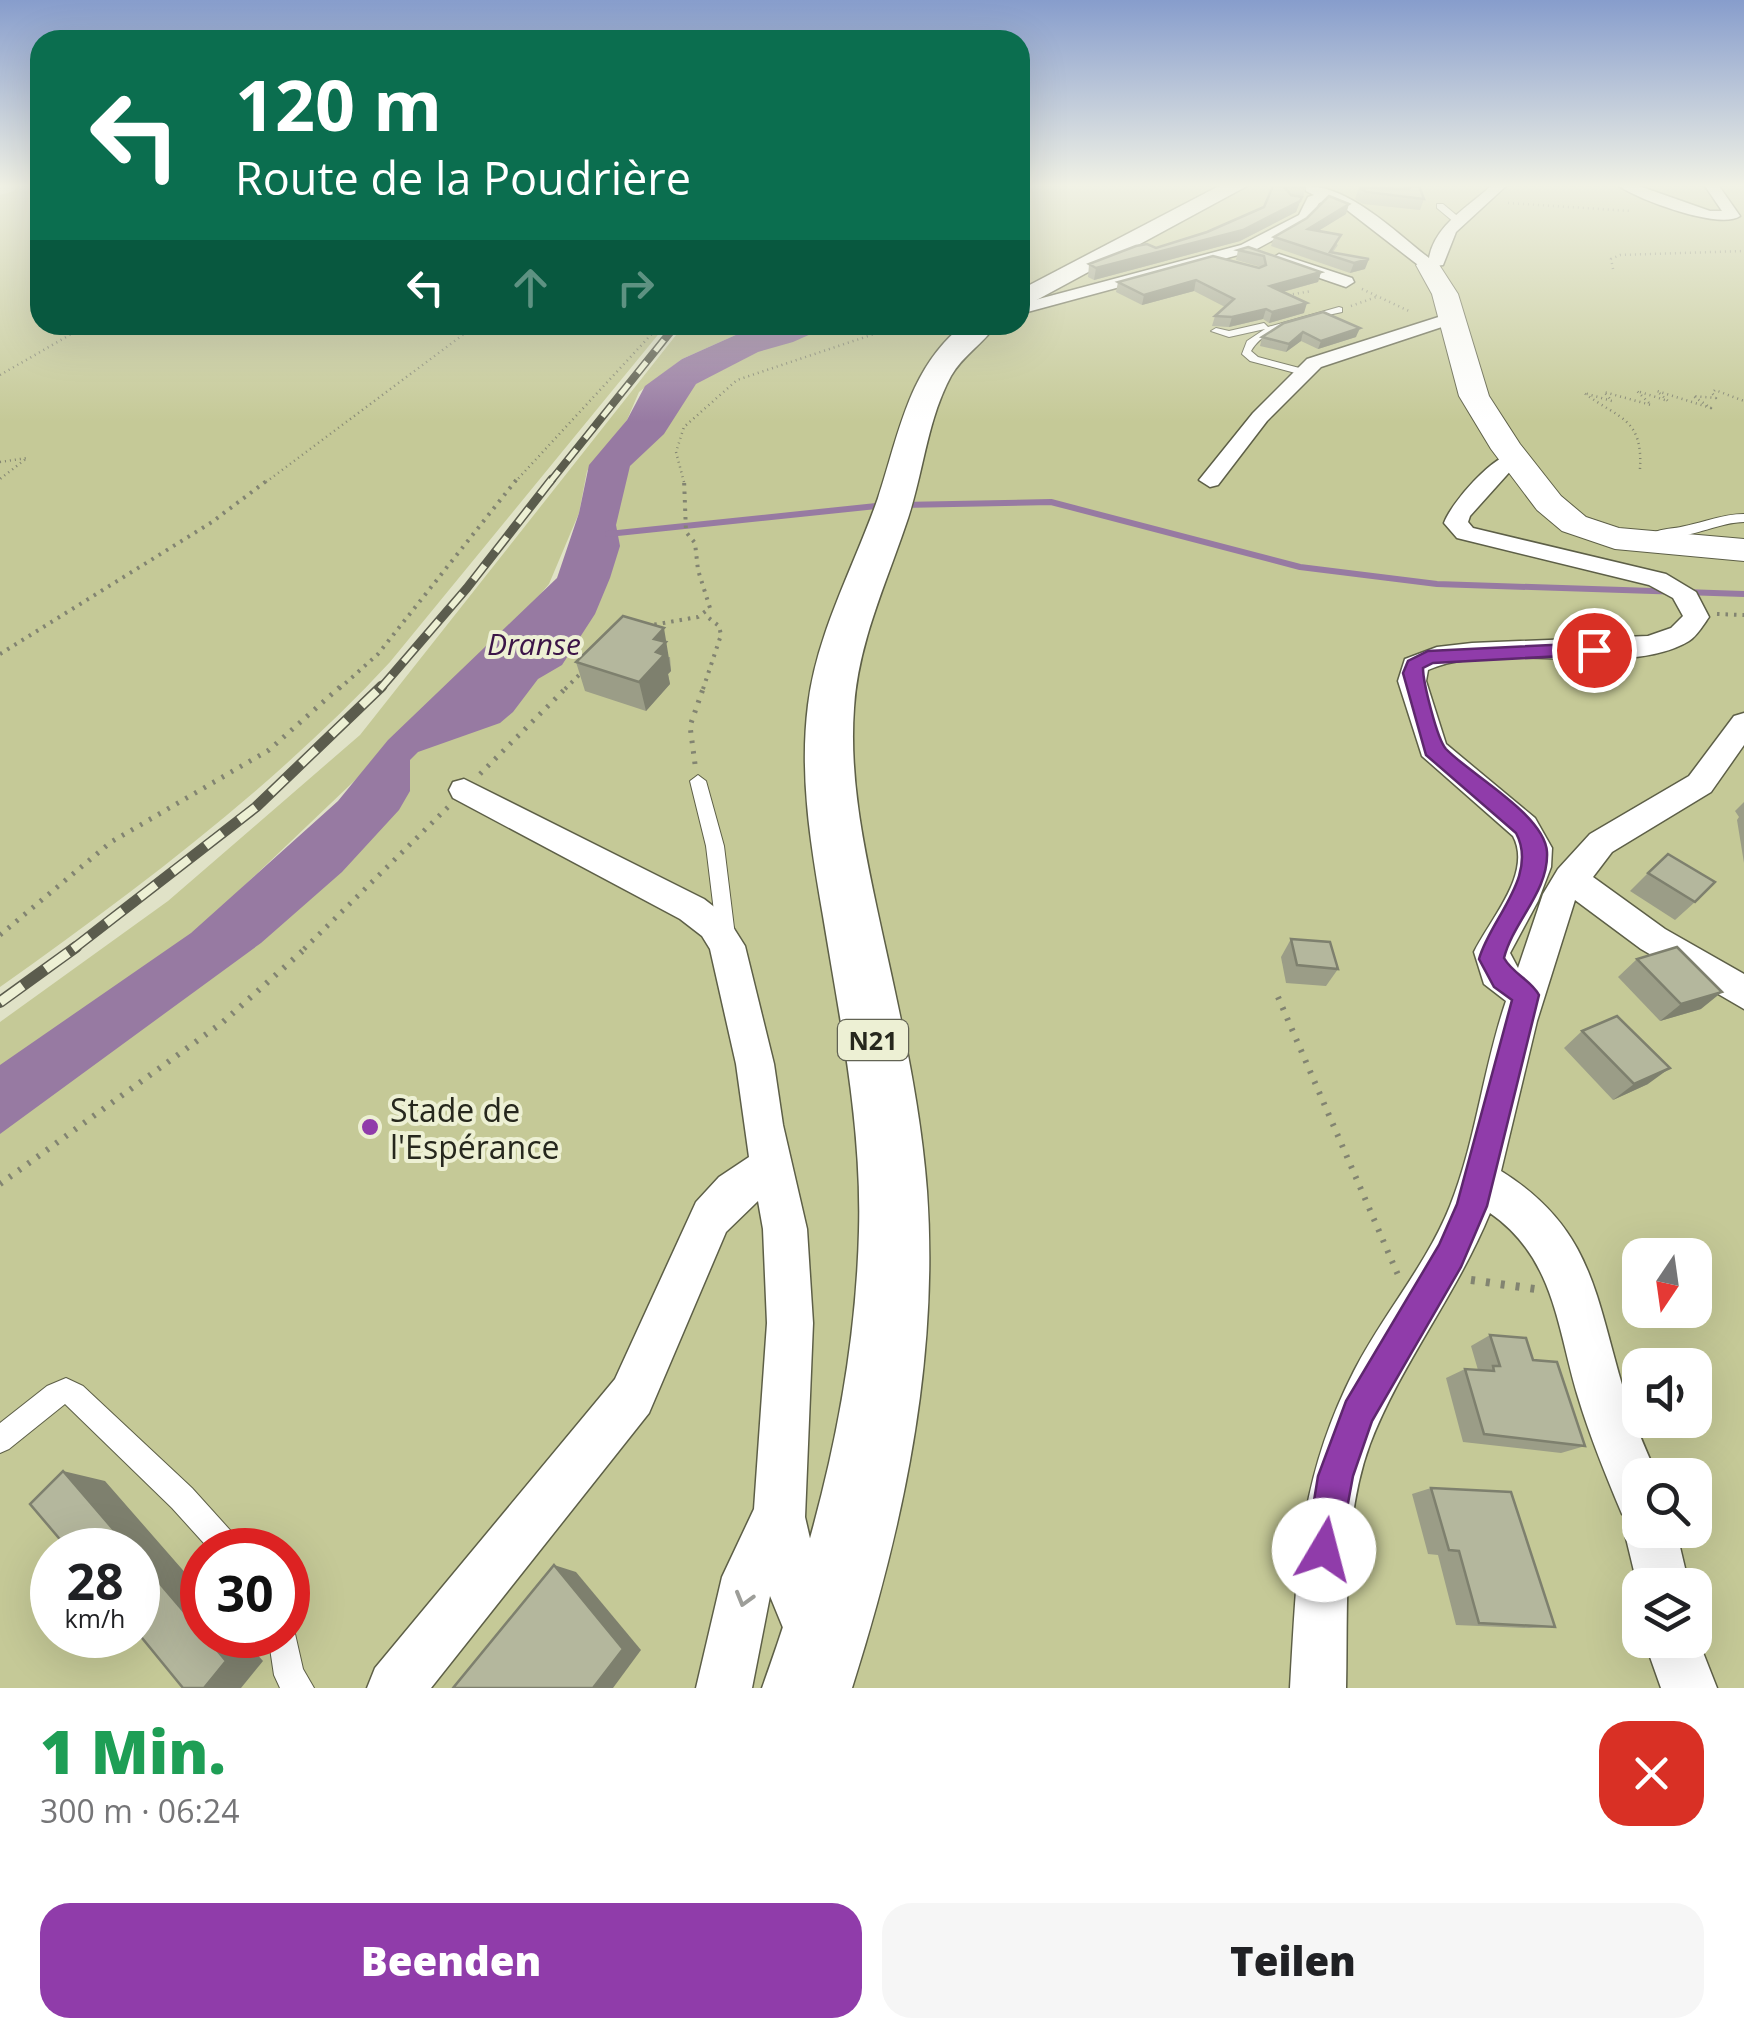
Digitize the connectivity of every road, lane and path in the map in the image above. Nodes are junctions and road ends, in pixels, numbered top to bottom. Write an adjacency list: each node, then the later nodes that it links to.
1 (1088, 265): 10 (main road)
2 (1192, 265): 12 (street)
3 (1227, 265): 7 (lane)
4 (1296, 265): 9 (street)
5 (1428, 265): 15 (street)
6 (1612, 265): 8 (path)
7 (1231, 266)
8 (1614, 270)
9 (1346, 282): 11 (path)
10 (1031, 295)
11 (1380, 296): 14 (path); 18 (path)
12 (1030, 306)
13 (1279, 310): 16 (lane)
14 (1339, 310): 16 (lane)
15 (1452, 318): 18 (street); 28 (street)
16 (1301, 321): 17 (lane)
17 (1281, 326): 19 (lane); 25 (lane)
18 (1422, 326): 25 (street)
19 (1216, 331)
20 (69, 335): 26 (path)
21 (462, 335): 38 (path)
22 (651, 335): 44 (path)
23 (872, 335): 36 (path)
24 (969, 335): 61 (main road, N21)
25 (1303, 372): 32 (street)
26 (0, 376)
27 (1744, 400): 30 (path)
28 (1515, 460): 34 (street); 47 (street)
29 (0, 462): 31 (path)
30 (1640, 469)
31 (0, 479)
32 (1210, 480)
33 (1744, 518): 34 (lane)
34 (1606, 535): 35 (street)
35 (1744, 550)
36 (706, 615): 37 (path); 41 (path)
37 (638, 627)
38 (0, 654)
39 (594, 659): 42 (path)
40 (1744, 723): 43 (street)
41 (698, 781): 45 (lane)
42 (464, 790): 45 (street); 51 (path)
43 (1570, 878): 46 (street); 47 (street)
44 (0, 935)
45 (727, 946): 49 (street)
46 (1744, 993)
47 (1526, 995): 50 (street)
48 (1278, 997): 54 (path)
49 (770, 1166): 57 (street); 63 (street)
50 (1479, 1181): 53 (street); 54 (street)
51 (0, 1184)
52 (1464, 1279): 53 (path)
53 (1576, 1294): 56 (street)
54 (1422, 1304): 65 (street)
55 (0, 1440): 58 (lane)
56 (1623, 1458)
57 (779, 1517): 61 (street); 64 (street, one-way to 64)
58 (210, 1528)
59 (286, 1658): 62 (lane)
60 (1678, 1658): 66 (street)
61 (815, 1667)
62 (299, 1688)
63 (395, 1688)
64 (724, 1688)
65 (1318, 1688)
66 (1689, 1688)

